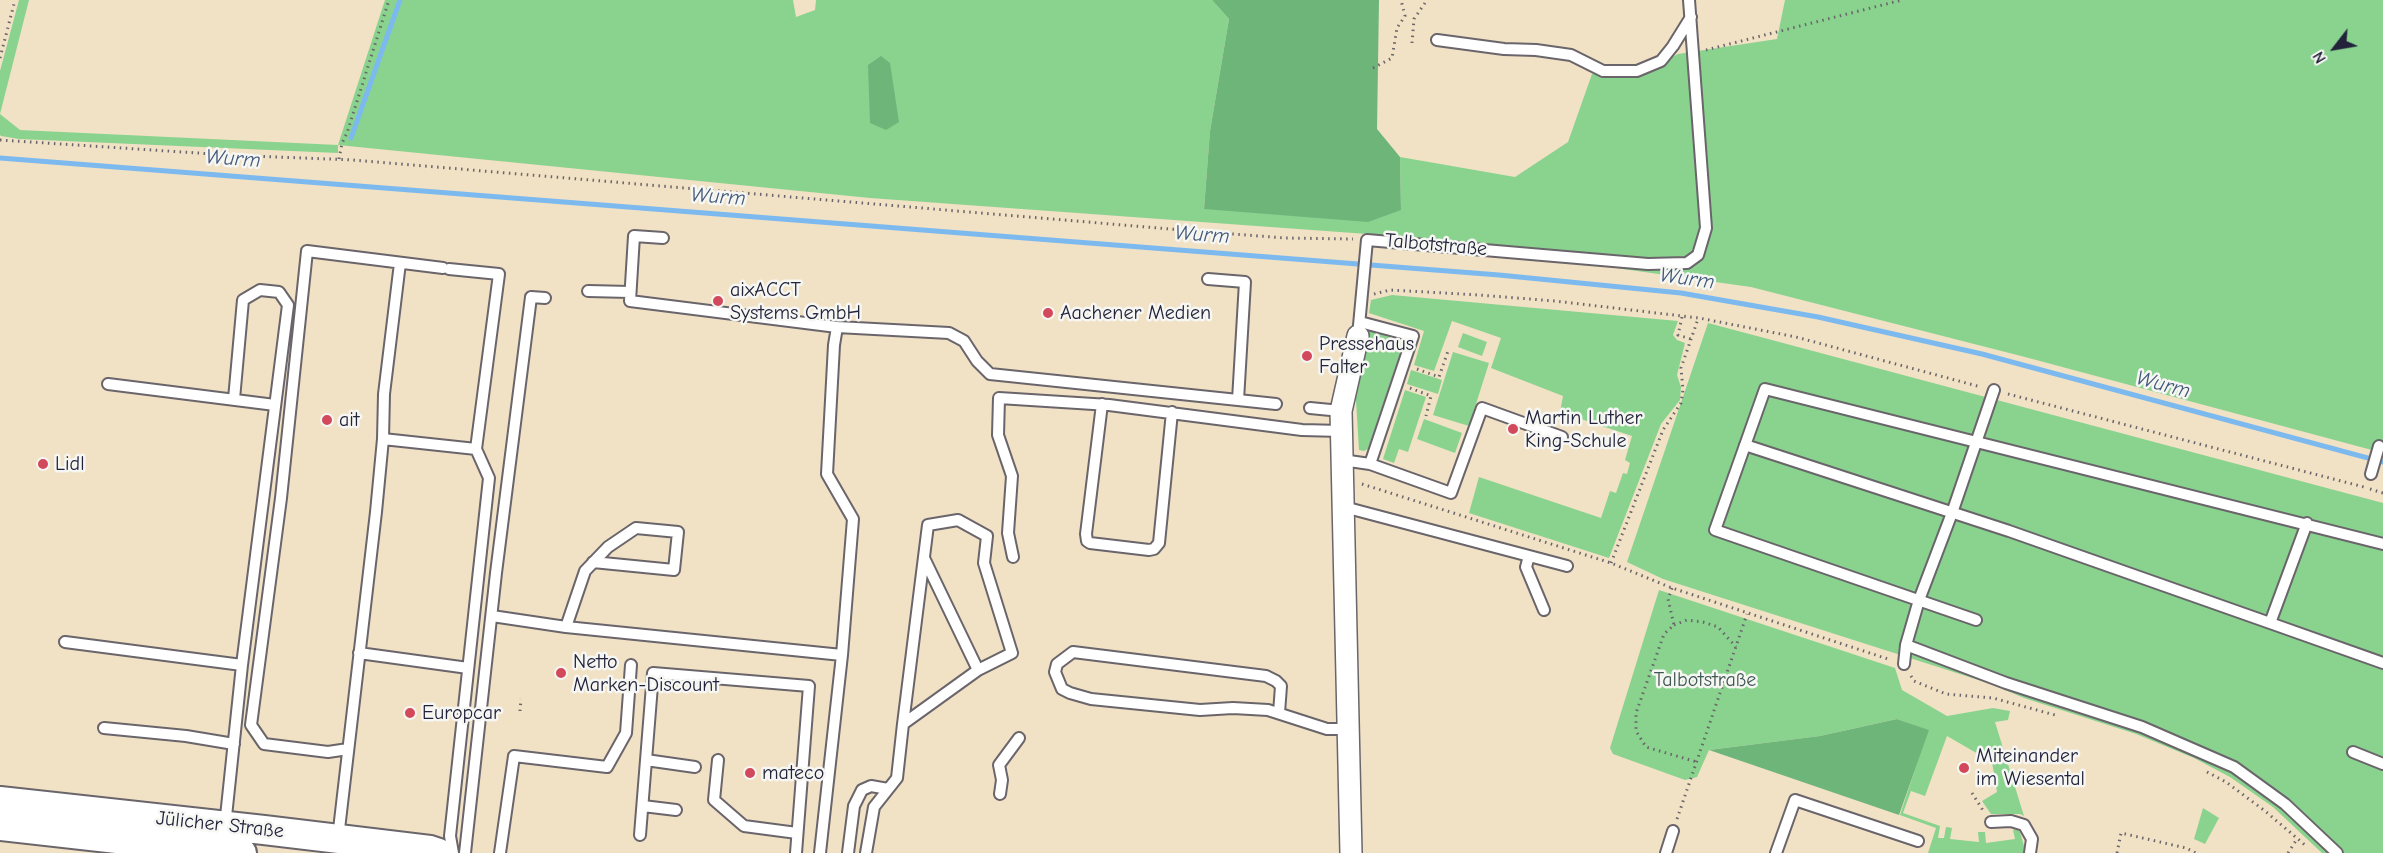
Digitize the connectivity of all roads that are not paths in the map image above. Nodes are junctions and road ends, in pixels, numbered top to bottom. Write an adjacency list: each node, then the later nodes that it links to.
1 (1689, 0): 2 (lane, Talbotstraße)
2 (1691, 17): 3 (lane); 11 (lane, Talbotstraße)
3 (1437, 40)
4 (663, 238): 8 (lane)
5 (400, 263): 23 (lane); 27 (lane); 62 (lane)
6 (1208, 279): 15 (lane)
7 (588, 291): 8 (lane)
8 (630, 292): 10 (lane)
9 (544, 298): 42 (lane)
10 (837, 327): 15 (lane); 49 (lane)
11 (1359, 329): 21 (street, Talbotstraße); 28 (lane)
12 (108, 384): 14 (lane)
13 (1994, 390): 24 (lane)
14 (234, 399): 18 (lane); 18 (lane)
15 (1238, 400): 17 (lane)
16 (1102, 404): 20 (lane); 20 (lane); 36 (lane)
17 (1276, 404)
18 (275, 405): 52 (lane)
19 (1310, 408): 21 (lane)
20 (1172, 412): 21 (lane)
21 (1341, 421): 29 (street, Talbotstraße)
22 (1562, 436): 28 (lane)
23 (383, 439): 27 (lane); 48 (lane)
24 (1977, 444): 25 (lane); 32 (lane); 33 (lane)
25 (1745, 445): 32 (lane); 40 (lane)
26 (2379, 446): 30 (lane)
27 (476, 449): 54 (lane)
28 (1370, 464): 29 (lane)
29 (1343, 469): 31 (street, Talbotstraße)
30 (2371, 474)
31 (1344, 507): 35 (lane); 59 (street, Talbotstraße)
32 (1952, 513): 40 (lane); 44 (lane)
33 (2307, 524): 34 (lane); 44 (lane)
34 (2383, 544)
35 (1529, 556): 39 (lane); 41 (lane)
36 (1013, 557)
37 (924, 558): 55 (lane); 55 (lane); 57 (lane)
38 (593, 562): 38 (lane); 45 (lane)
39 (1566, 566)
40 (1919, 600): 43 (lane); 47 (lane)
41 (1544, 610)
42 (492, 616): 45 (lane); 84 (lane)
43 (1976, 620)
44 (2270, 623): 50 (lane)
45 (566, 627): 49 (lane)
46 (65, 642): 52 (lane)
47 (1906, 645): 51 (lane); 94 (lane)
48 (359, 653): 54 (lane); 62 (lane)
49 (842, 656): 87 (lane)
50 (2383, 663)
51 (1904, 664)
52 (242, 665): 61 (lane)
53 (631, 666): 85 (lane)
54 (468, 668): 83 (lane)
55 (978, 670): 57 (lane)
56 (1279, 712): 56 (lane); 59 (lane)
57 (903, 724): 68 (lane)
58 (104, 728): 61 (lane)
59 (1349, 729): 90 (street, Talbotstraße)
60 (1019, 738): 69 (lane)
61 (234, 744): 75 (lane)
62 (348, 749): 79 (lane)
63 (2353, 752): 66 (lane)
64 (646, 760): 67 (lane); 71 (lane); 77 (lane)
65 (718, 760): 77 (lane)
66 (2383, 764)
67 (695, 767)
68 (888, 789): 88 (lane); 89 (lane)
69 (1000, 794)
70 (0, 801): 75 (main road, Jülicher Straße)
71 (643, 806): 72 (lane); 78 (lane)
72 (676, 810)
73 (1991, 822): 93 (lane)
74 (0, 826): 81 (main road, Jülicher Straße)
75 (225, 826): 79 (main road, Jülicher Straße)
76 (1673, 831): 91 (lane)
77 (797, 833): 86 (lane)
78 (640, 835)
79 (338, 839): 82 (main road, Jülicher Straße)
80 (1918, 841): 92 (lane)
81 (242, 853)
82 (439, 853)
83 (453, 853)
84 (465, 853)
85 (500, 853)
86 (795, 853)
87 (820, 853)
88 (848, 853)
89 (867, 853)
90 (1351, 853)
91 (1666, 853)
92 (1776, 853)
93 (2030, 853)
94 (2337, 853)

